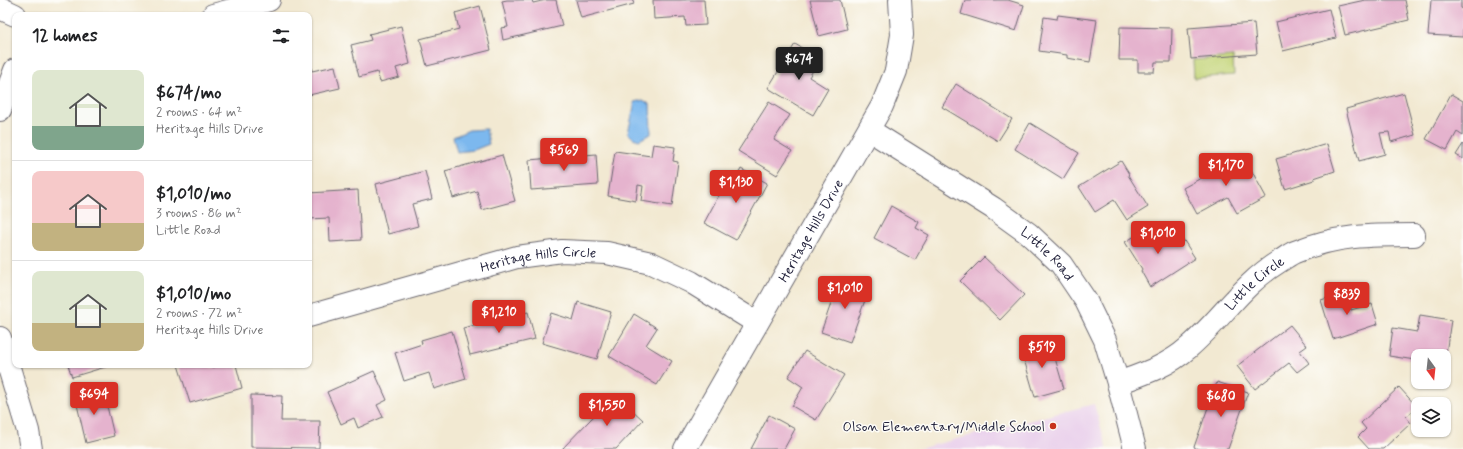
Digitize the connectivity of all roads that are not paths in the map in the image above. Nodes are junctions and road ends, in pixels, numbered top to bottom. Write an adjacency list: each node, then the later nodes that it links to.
1 (269, 0): 4 (street)
2 (900, 0): 8 (street, Heritage Hills Drive)
3 (0, 8): 5 (street)
4 (225, 12)
5 (12, 14)
6 (12, 78): 7 (street)
7 (0, 110)
8 (869, 130): 11 (street, Heritage Hills Drive); 13 (street, Little Road)
9 (1414, 235): 13 (street, Little Circle)
10 (312, 315): 11 (street, Heritage Hills Circle)
11 (757, 324): 15 (street, Heritage Hills Drive)
12 (0, 338): 14 (street)
13 (1118, 383): 16 (street, Little Road)
14 (31, 449)
15 (685, 449)
16 (1136, 449)

